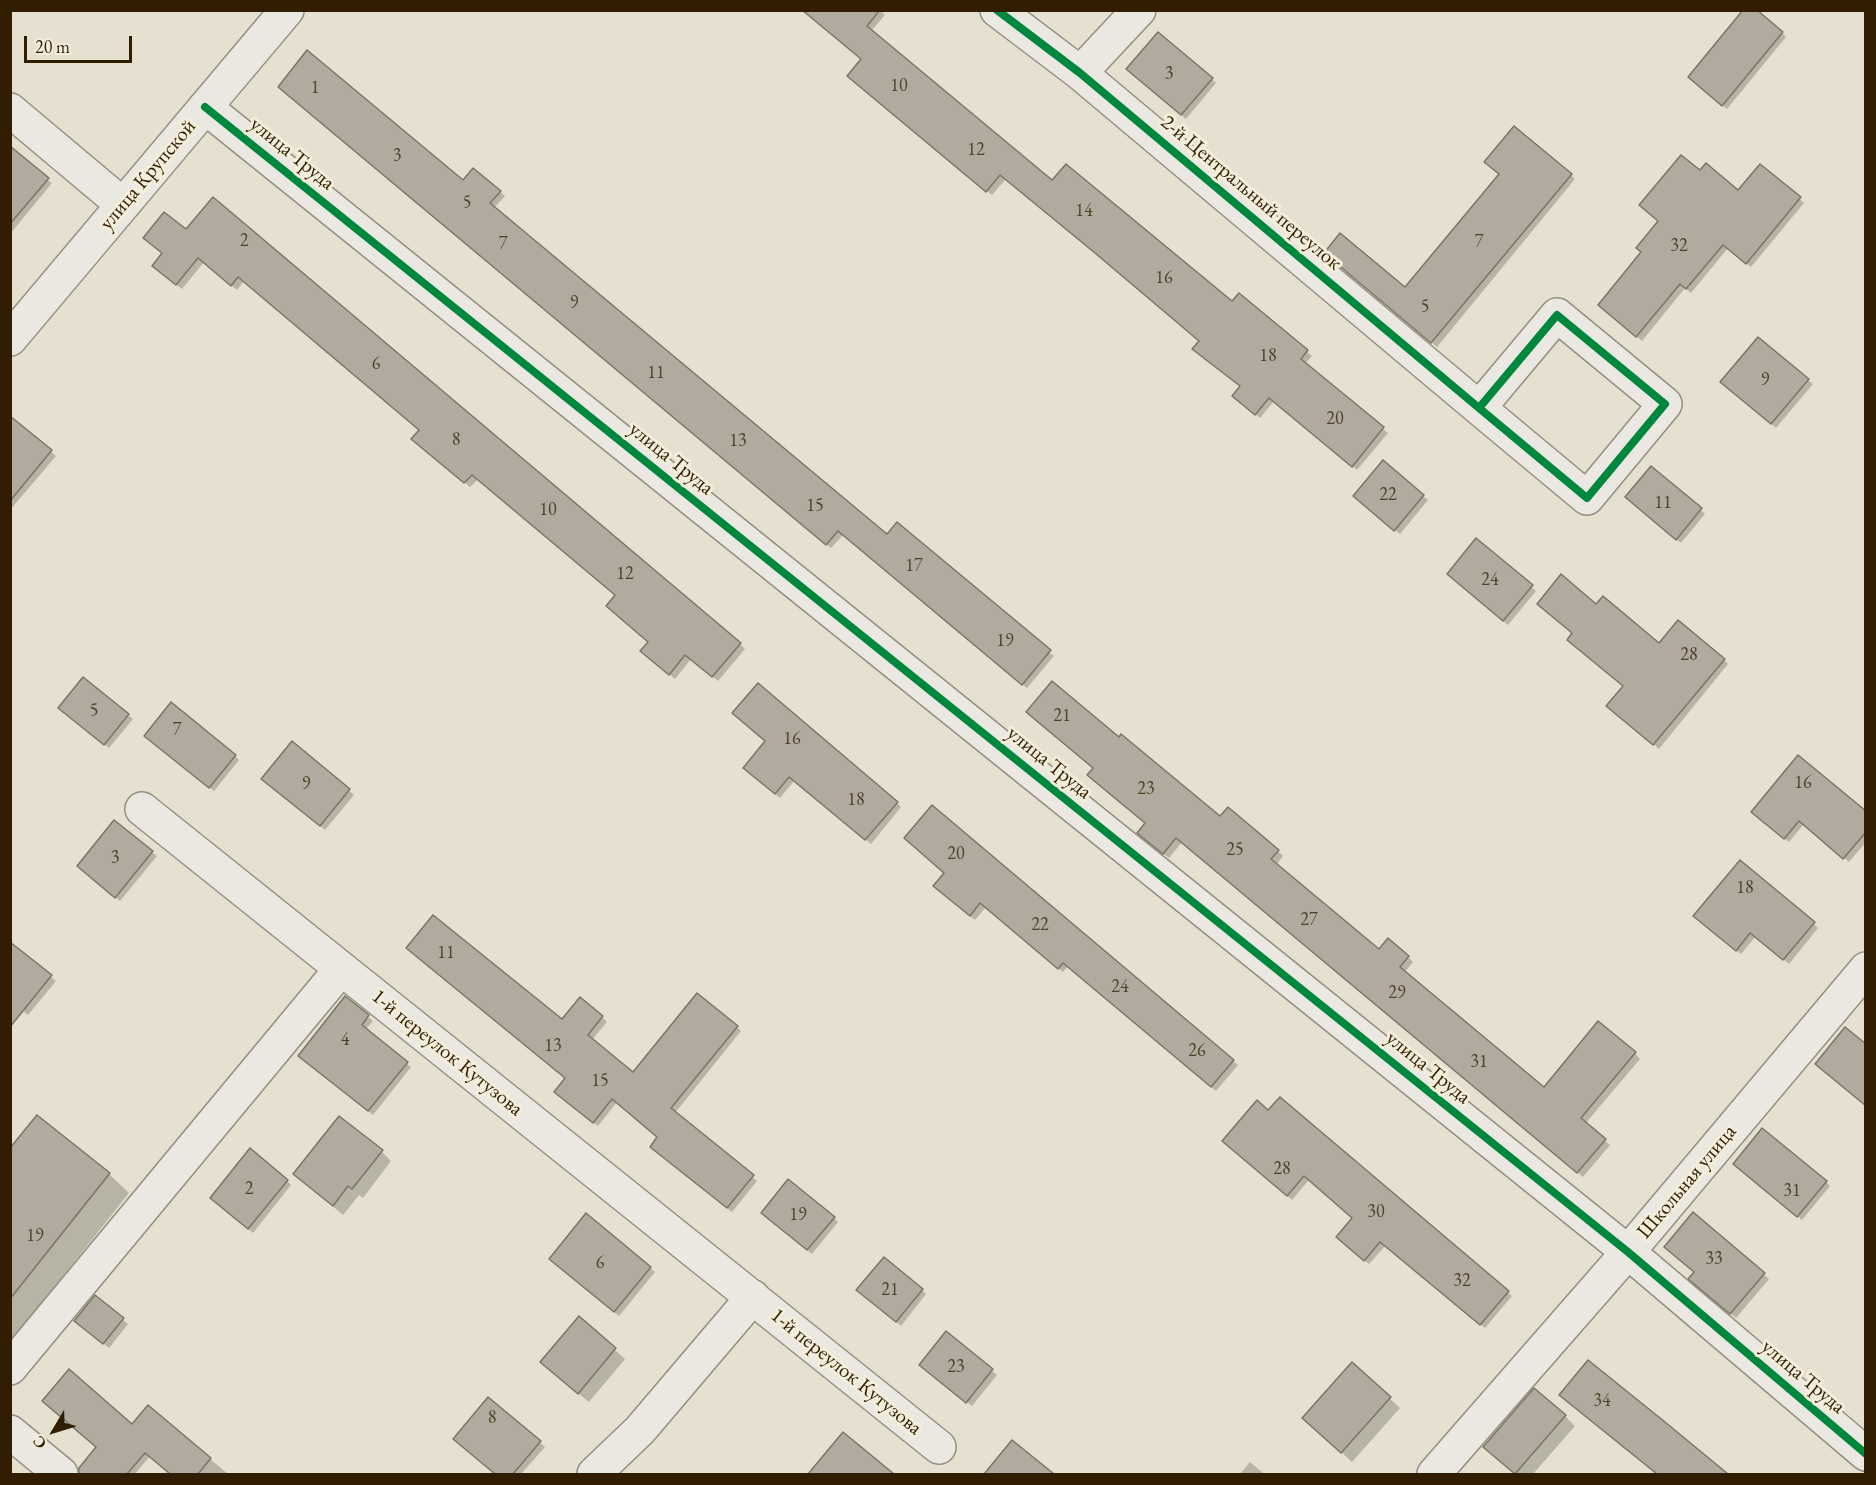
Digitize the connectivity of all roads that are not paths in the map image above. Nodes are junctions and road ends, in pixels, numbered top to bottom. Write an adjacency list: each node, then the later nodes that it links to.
1 (287, 10): 5 (street, улица Крупской)
2 (997, 10): 4 (street, 2-й Центральный переулок)
3 (1139, 10): 4 (street)
4 (1080, 74): 9 (street, 2-й Центральный переулок)
5 (205, 107): 7 (street, улица Крупской); 13 (street, улица Труда)
6 (10, 111): 7 (street)
7 (123, 205): 8 (street, улица Крупской)
8 (10, 339)
9 (1479, 408): 9 (street, 2-й Центральный переулок)
10 (142, 809): 11 (street, 1-й переулок Кутузова)
11 (341, 969): 14 (street, 1-й переулок Кутузова); 15 (street)
12 (1866, 969): 13 (street, Школьная улица)
13 (1628, 1252): 18 (street, улица Труда); 21 (street, Школьная улица)
14 (753, 1297): 17 (street, 1-й переулок Кутузова); 20 (street, 1-й переулок Кутузова)
15 (10, 1368)
16 (10, 1432): 19 (street)
17 (939, 1447)
18 (1866, 1454)
19 (62, 1474)
20 (594, 1474)
21 (1434, 1474)

